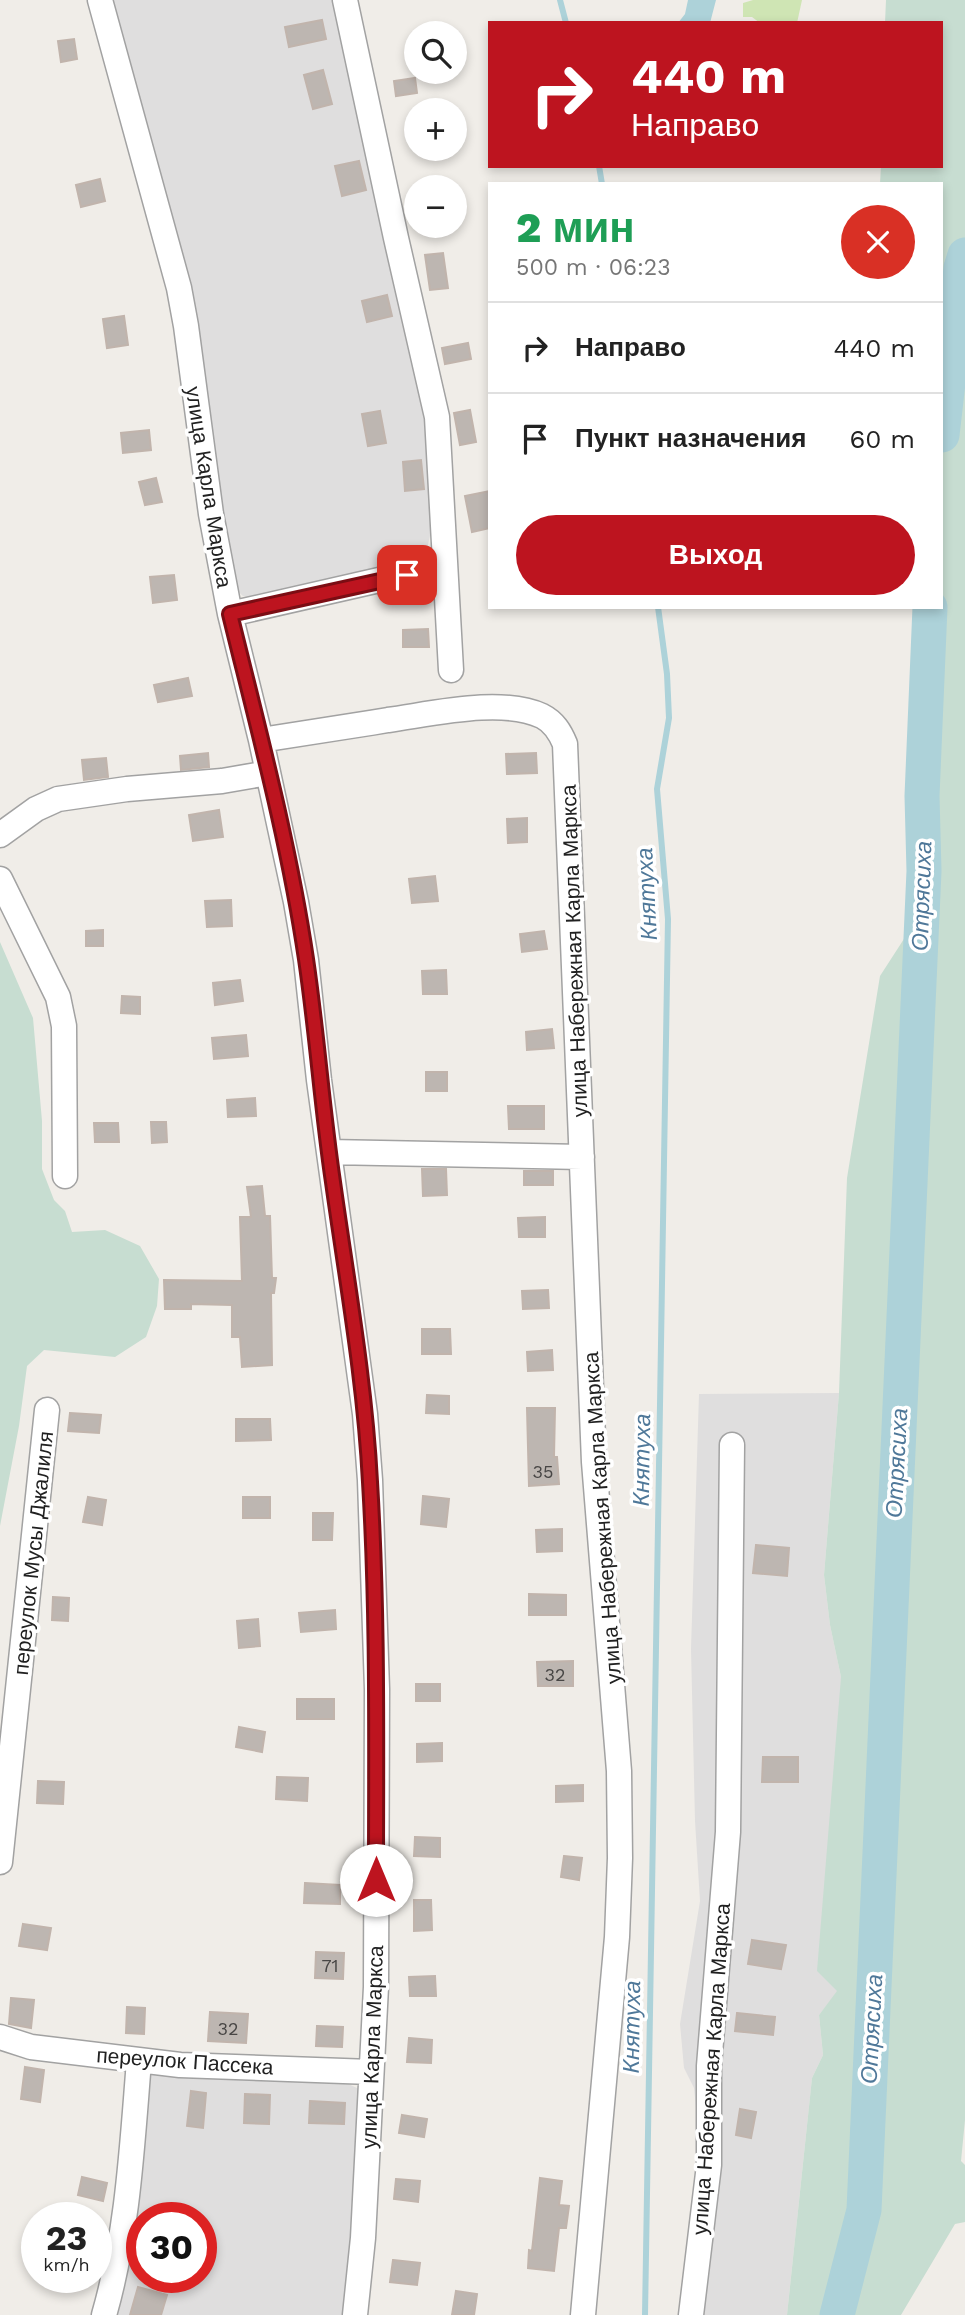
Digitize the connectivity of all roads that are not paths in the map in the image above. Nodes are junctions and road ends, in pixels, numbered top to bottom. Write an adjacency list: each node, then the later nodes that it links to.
1 (100, 0): 4 (street, улица Карла Маркса)
2 (345, 0): 3 (street)
3 (444, 565): 4 (street); 5 (street)
4 (230, 614): 6 (street, улица Карла Маркса)
5 (452, 670)
6 (261, 740): 7 (street, улица Карла Маркса); 11 (street, улица Набережная Карла Маркса)
7 (268, 773): 8 (street); 10 (street, улица Карла Маркса)
8 (0, 835)
9 (0, 879): 12 (street)
10 (329, 1152): 11 (street); 18 (street, улица Карла Маркса)
11 (582, 1157): 21 (street, улица Набережная Карла Маркса)
12 (65, 1175)
13 (47, 1410): 15 (street, переулок Мусы Джалиля)
14 (732, 1445): 22 (street, улица Набережная Карла Маркса)
15 (0, 1862)
16 (0, 2037): 17 (street, переулок Пассека)
17 (139, 2061): 18 (street, переулок Пассека); 19 (street)
18 (371, 2072): 20 (street, улица Карла Маркса)
19 (104, 2315)
20 (355, 2315)
21 (583, 2315)
22 (691, 2315)

